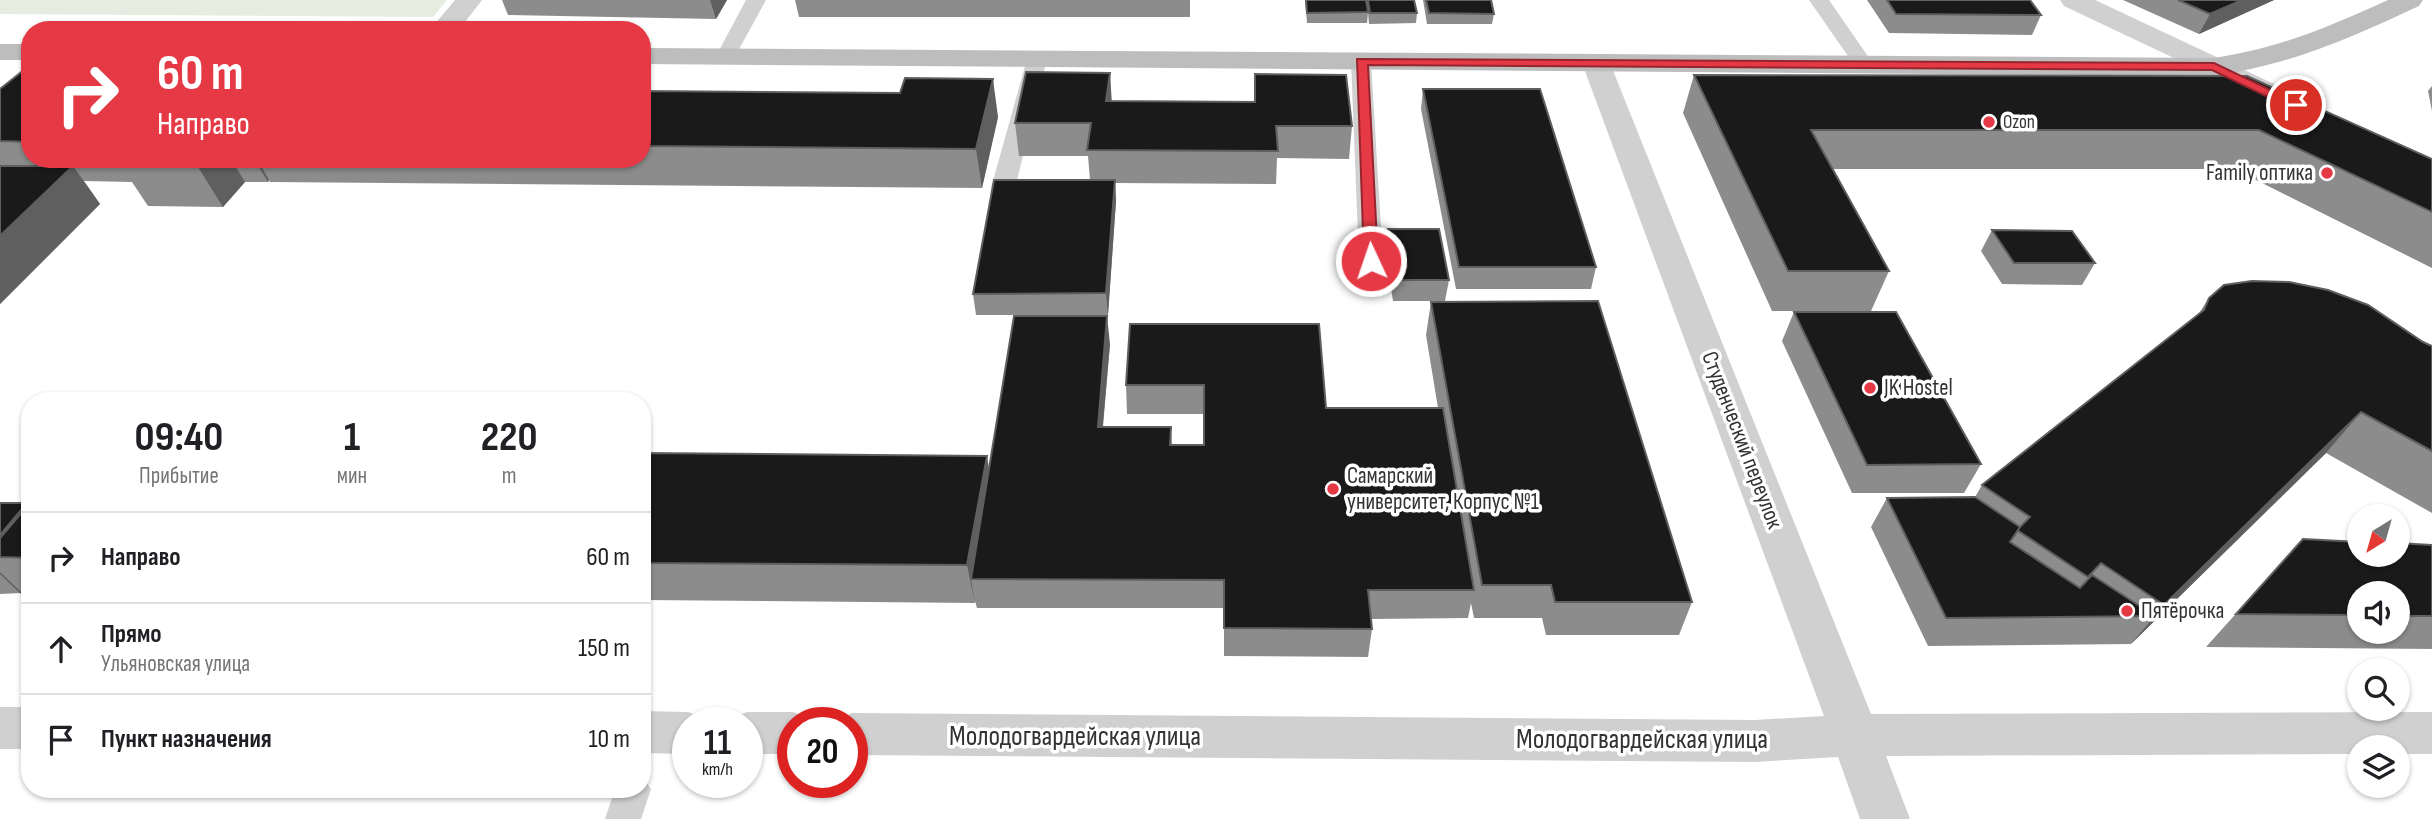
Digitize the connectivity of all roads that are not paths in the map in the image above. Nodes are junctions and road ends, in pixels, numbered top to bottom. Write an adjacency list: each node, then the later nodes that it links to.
1 (469, 0): 6 (street)
2 (756, 0): 10 (lane)
3 (1819, 0): 14 (lane)
4 (2073, 0): 15 (street)
5 (2410, 0): 15 (street)
6 (452, 21)
7 (0, 52): 8 (street)
8 (21, 52)
9 (651, 56): 10 (street)
10 (726, 57): 11 (street)
11 (1037, 59): 12 (street); 17 (lane)
12 (1362, 61): 13 (street); 18 (lane)
13 (1596, 63): 14 (street); 23 (street, Студенческий переулок)
14 (1864, 65): 15 (street)
15 (2214, 67): 16 (street)
16 (2308, 111)
17 (1003, 188)
18 (1371, 261)
19 (0, 728): 20 (street)
20 (21, 728)
21 (2432, 733): 23 (street, Молодогвардейская улица)
22 (868, 734): 23 (street, Молодогвардейская улица)
23 (1854, 736): 26 (street, Студенческий переулок)
24 (630, 798): 25 (lane)
25 (623, 819)
26 (1885, 819)

